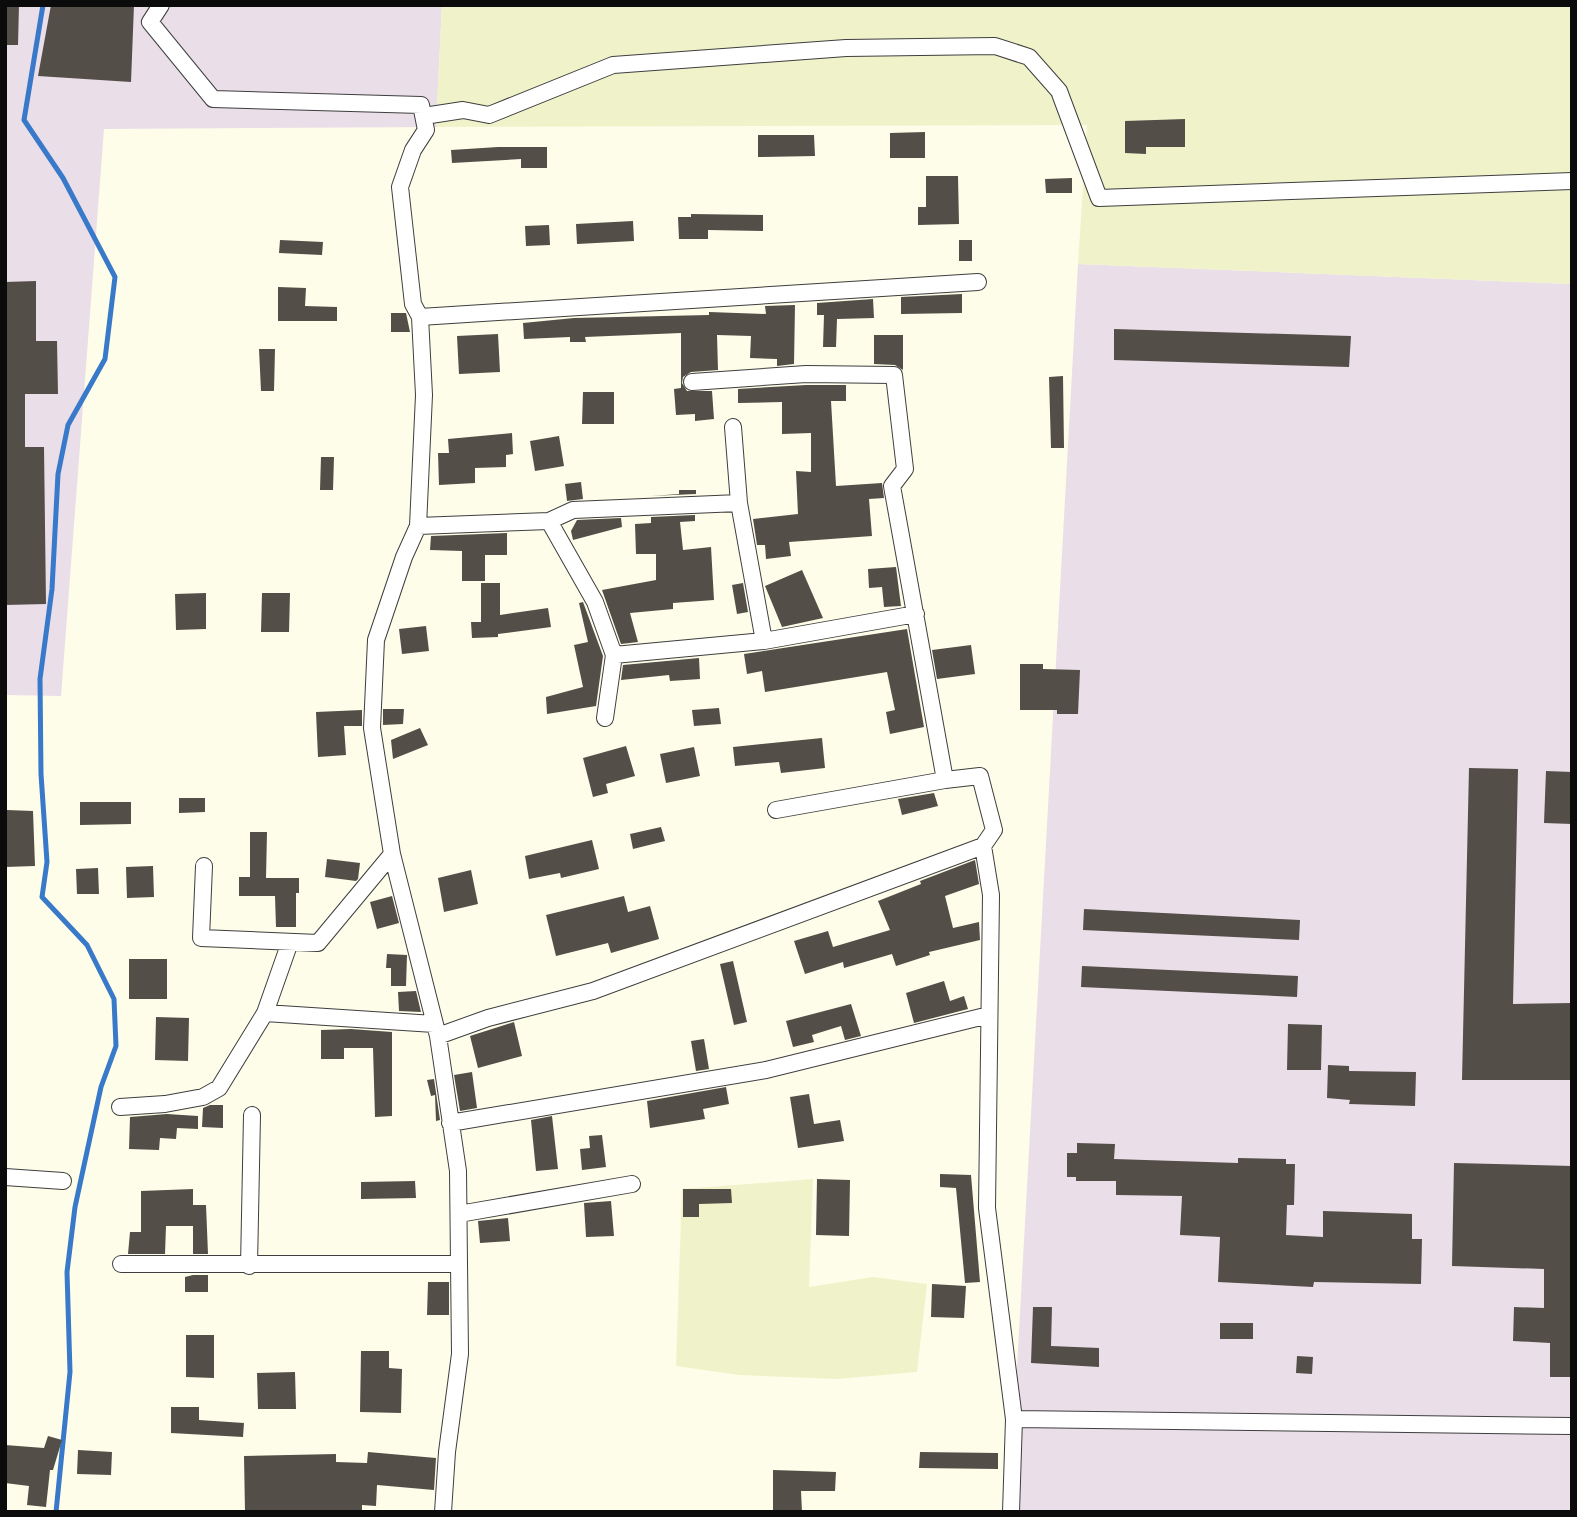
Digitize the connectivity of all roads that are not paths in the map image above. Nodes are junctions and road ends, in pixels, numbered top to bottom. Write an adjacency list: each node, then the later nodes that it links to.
1 (161, 5): 2 (street)
2 (424, 116): 3 (street); 5 (street)
3 (1572, 181)
4 (978, 282): 5 (street)
5 (420, 317): 10 (street)
6 (692, 382): 11 (street)
7 (733, 427): 8 (street)
8 (739, 503): 9 (street); 12 (street)
9 (549, 521): 10 (street); 13 (street)
10 (418, 526): 18 (street)
11 (916, 614): 12 (street); 15 (street)
12 (764, 641): 13 (street)
13 (614, 655): 14 (street)
14 (605, 718)
15 (945, 780): 16 (street); 17 (street)
16 (776, 810)
17 (983, 846): 22 (street); 23 (street)
18 (392, 854): 20 (street); 23 (street)
19 (204, 866): 20 (street)
20 (290, 942): 21 (street)
21 (265, 1013): 23 (street); 24 (street)
22 (989, 1015): 26 (street); 34 (street)
23 (436, 1030): 26 (street)
24 (120, 1107)
25 (252, 1115): 33 (street)
26 (450, 1123): 30 (street)
27 (5, 1177): 28 (street)
28 (64, 1181)
29 (632, 1184): 30 (street)
30 (459, 1214): 32 (street)
31 (121, 1264): 33 (street)
32 (458, 1264): 33 (street); 36 (street)
33 (249, 1266)
34 (1014, 1419): 35 (street); 37 (street)
35 (1572, 1426)
36 (443, 1512)
37 (1011, 1512)

